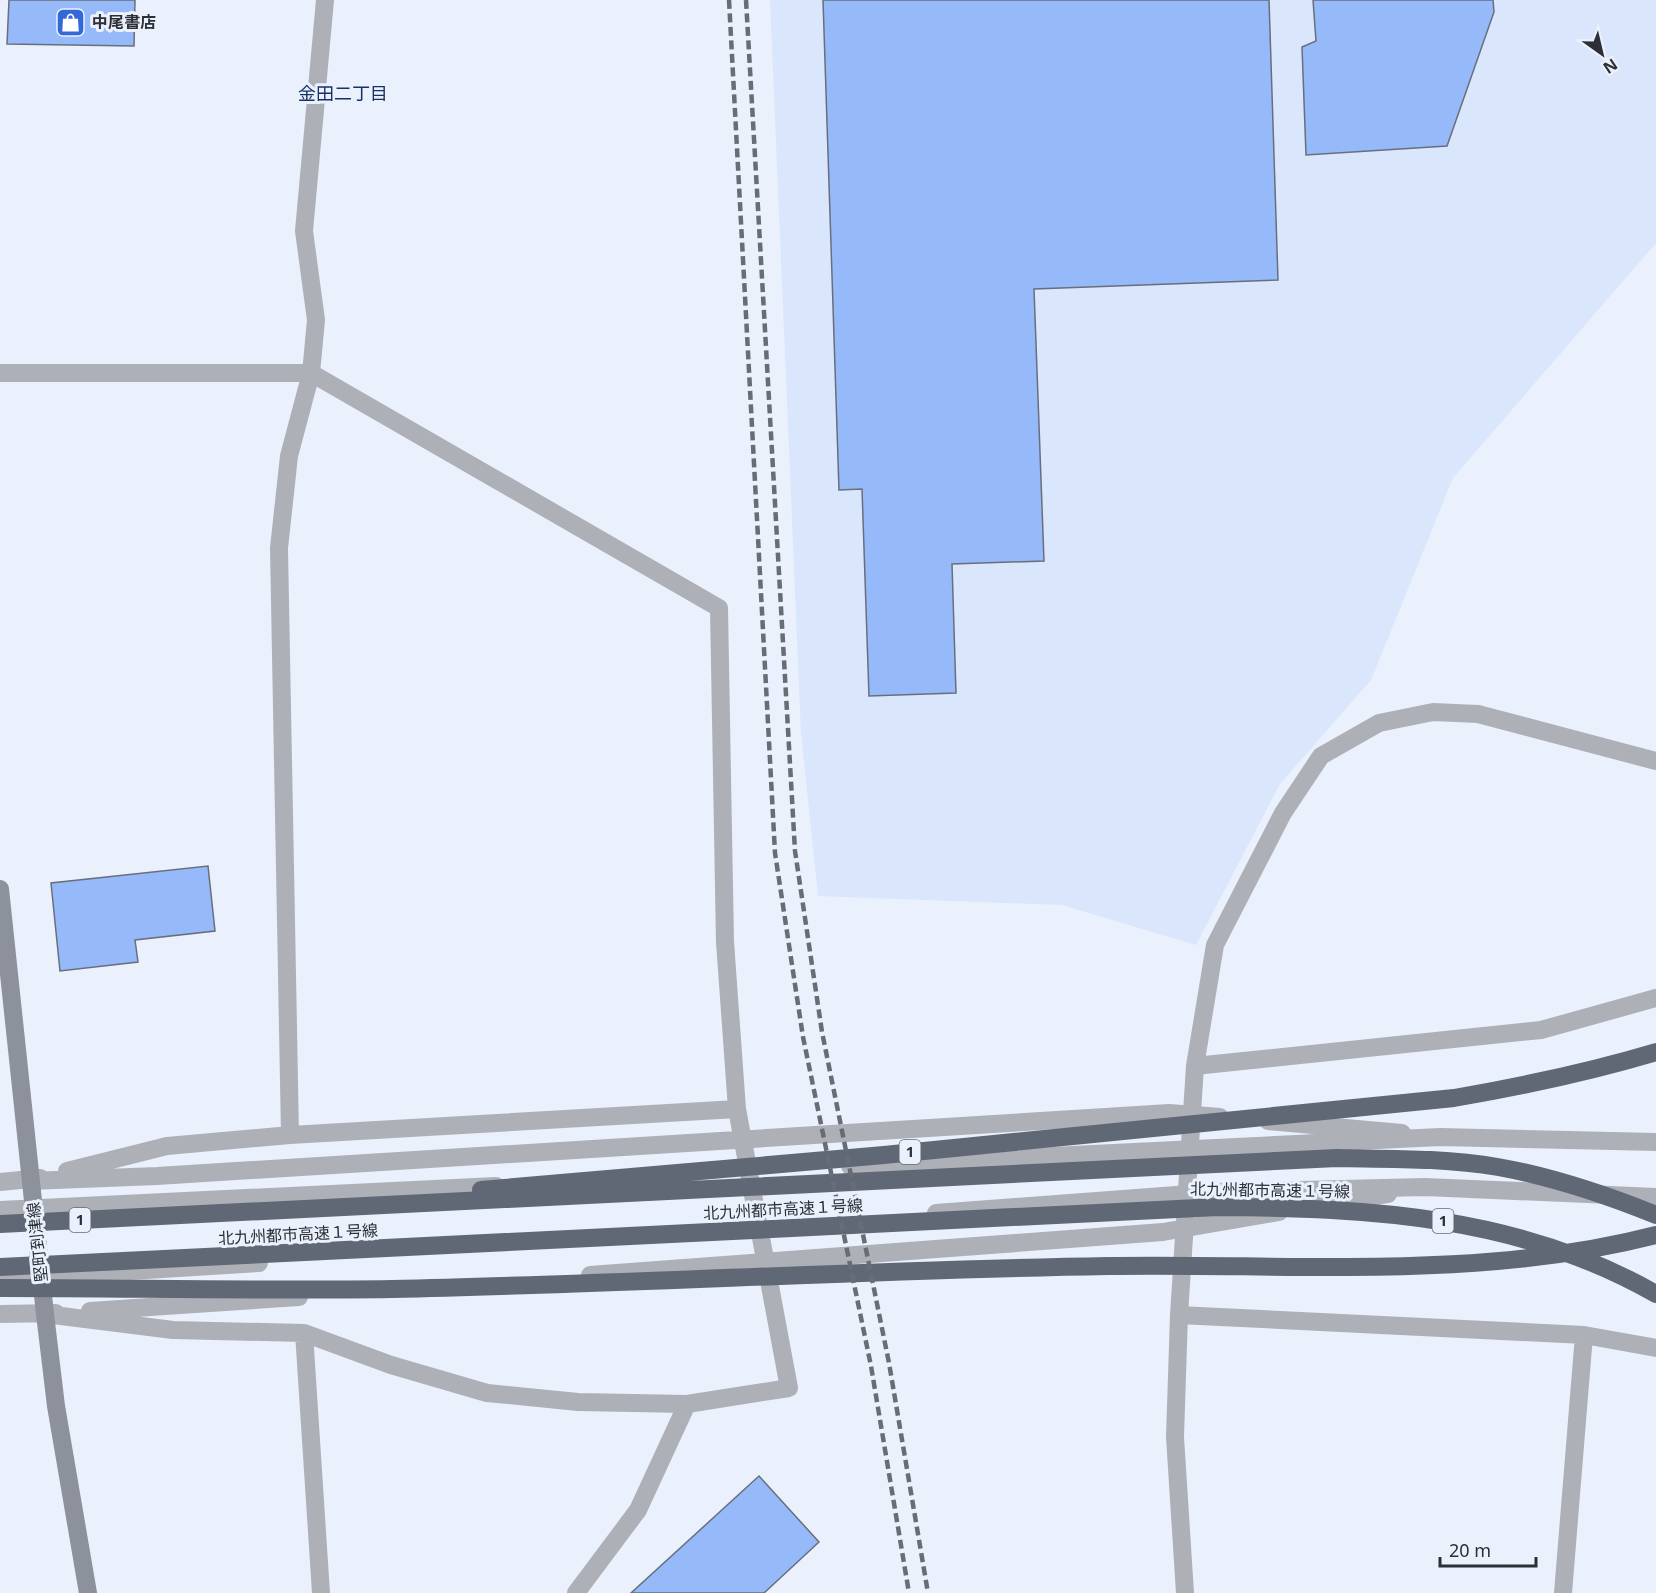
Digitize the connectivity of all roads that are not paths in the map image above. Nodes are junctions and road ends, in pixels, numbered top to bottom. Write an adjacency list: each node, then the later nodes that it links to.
1 (325, 0): 3 (street)
2 (0, 373): 3 (street)
3 (311, 373): 9 (street); 10 (street)
4 (1656, 761): 8 (street)
5 (0, 889): 13 (main road, 堅町到津線)
6 (1656, 998): 8 (street)
7 (1656, 1052): 19 (highway, 北九州都市高速１号線 / 1)
8 (1195, 1066): 28 (street)
9 (737, 1109): 10 (street); 32 (street)
10 (290, 1135): 13 (street)
11 (1440, 1137): 12 (street); 13 (street); 17 (street)
12 (1656, 1142)
13 (30, 1181): 14 (street); 27 (main road, 堅町到津線)
14 (0, 1182)
15 (1425, 1187): 16 (street); 23 (street); 27 (street)
16 (1654, 1197)
17 (0, 1210)
18 (1656, 1215): 19 (highway, 北九州都市高速１号線 / 1)
19 (159, 1217): 20 (highway, 北九州都市高速１号線 / 1)
20 (0, 1224)
21 (1656, 1235): 24 (highway)
22 (0, 1267): 25 (highway, 北九州都市高速１号線 / 1)
23 (0, 1280)
24 (0, 1288)
25 (1656, 1294)
26 (0, 1314): 27 (street)
27 (45, 1314): 29 (street); 33 (main road, 堅町到津線)
28 (1179, 1315): 30 (street); 36 (street)
29 (304, 1333): 32 (street); 34 (street)
30 (1584, 1335): 31 (street); 37 (street)
31 (1656, 1348)
32 (687, 1404): 35 (street)
33 (88, 1593)
34 (321, 1593)
35 (576, 1593)
36 (1185, 1593)
37 (1563, 1593)

